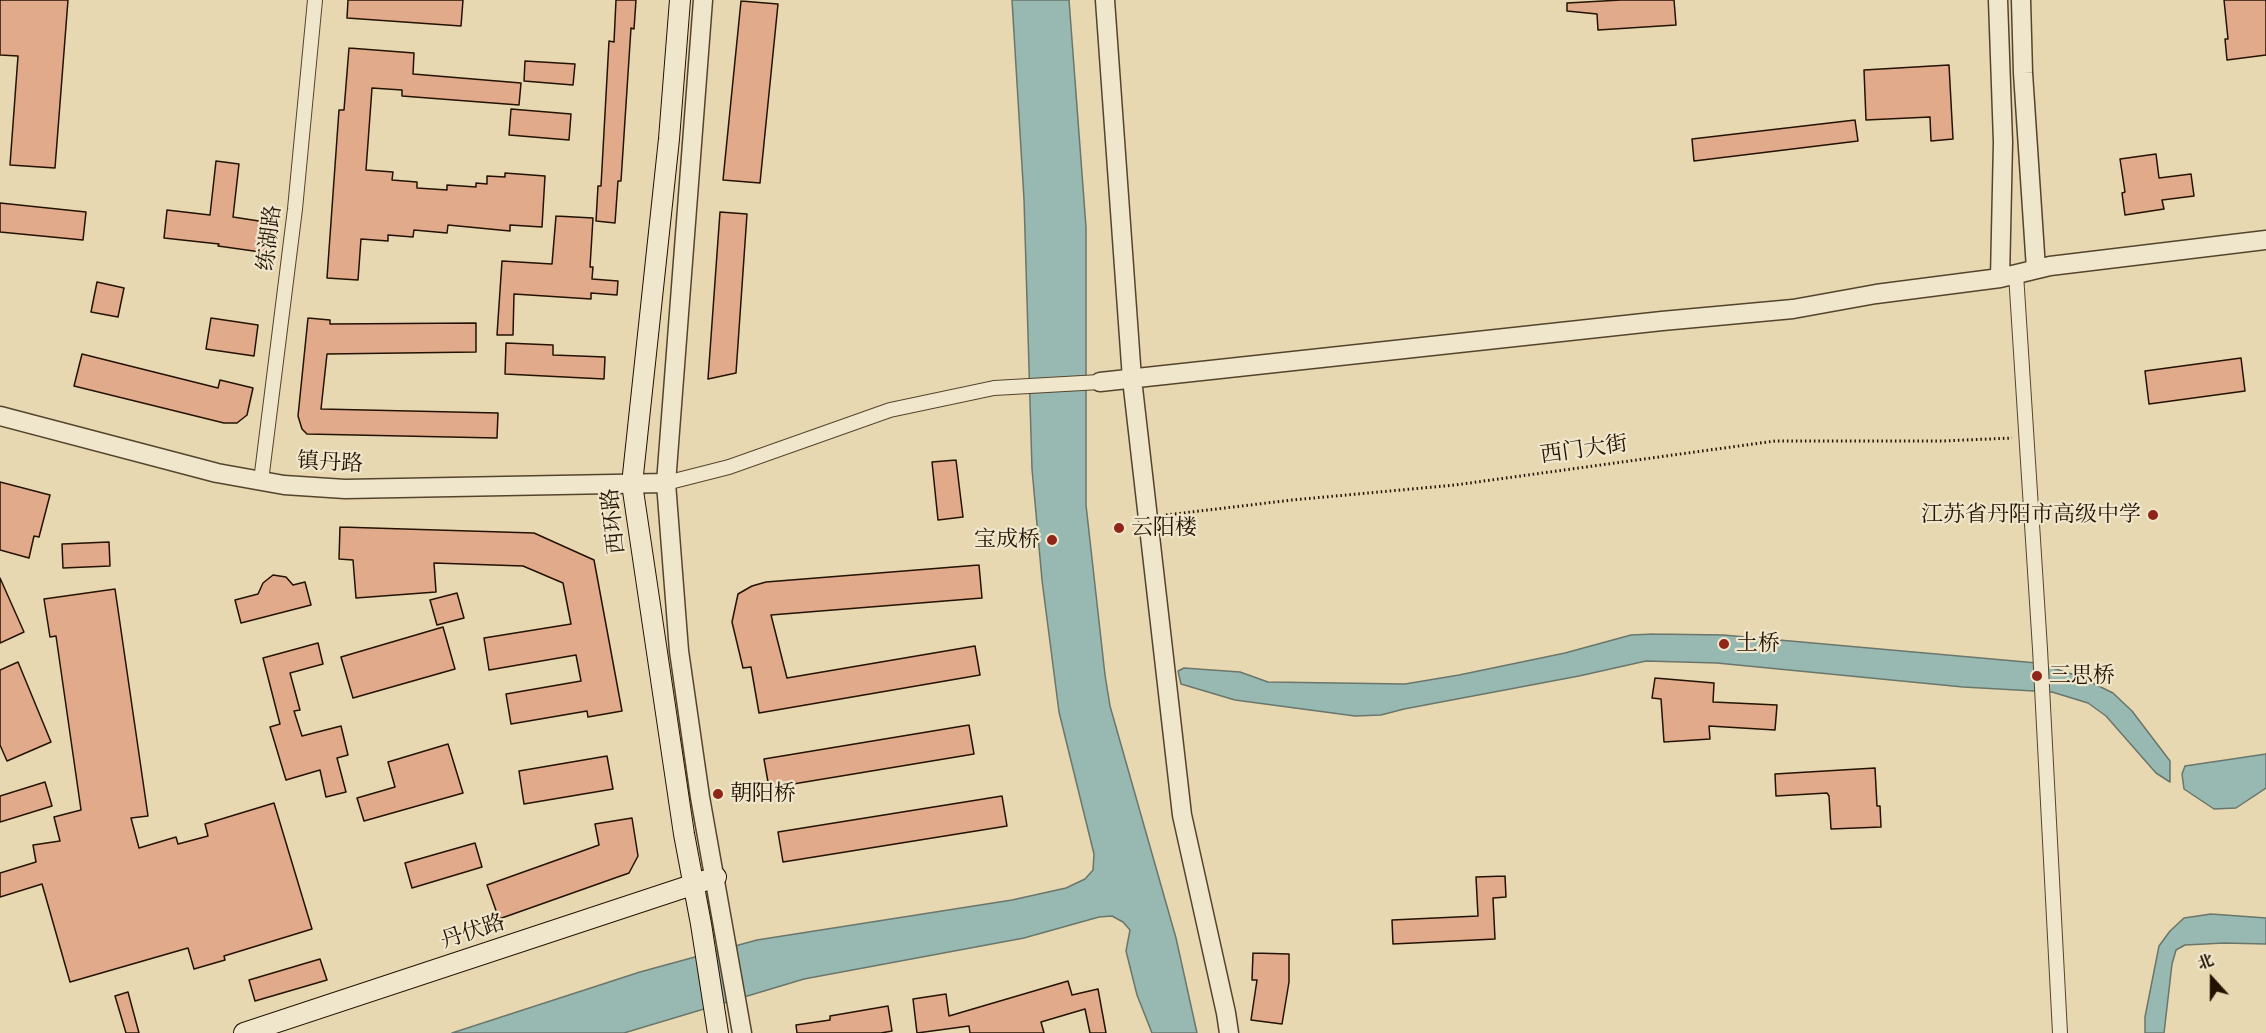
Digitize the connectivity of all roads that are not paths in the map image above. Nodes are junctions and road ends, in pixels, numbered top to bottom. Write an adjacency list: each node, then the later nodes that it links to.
1 (315, 0): 13 (street, 练湖路)
2 (680, 0): 15 (main road, 西环路)
3 (703, 0): 14 (street)
4 (1105, 0): 10 (street)
5 (1998, 0): 9 (street)
6 (2021, 0): 8 (street)
7 (2266, 240): 8 (street)
8 (2036, 269): 9 (street)
9 (2008, 276): 10 (street); 22 (street)
10 (1132, 379): 11 (street); 21 (street)
11 (1100, 382): 14 (street)
12 (0, 416): 13 (street, 镇丹路)
13 (261, 481): 15 (street, 镇丹路)
14 (666, 483): 15 (street, 镇丹路); 16 (street)
15 (632, 484): 17 (main road, 西环路)
16 (716, 878): 17 (main road, 丹伏路); 20 (street)
17 (693, 885): 18 (main road, 丹伏路); 19 (main road, 西环路)
18 (244, 1033)
19 (718, 1033)
20 (742, 1033)
21 (1229, 1033)
22 (2060, 1033)

